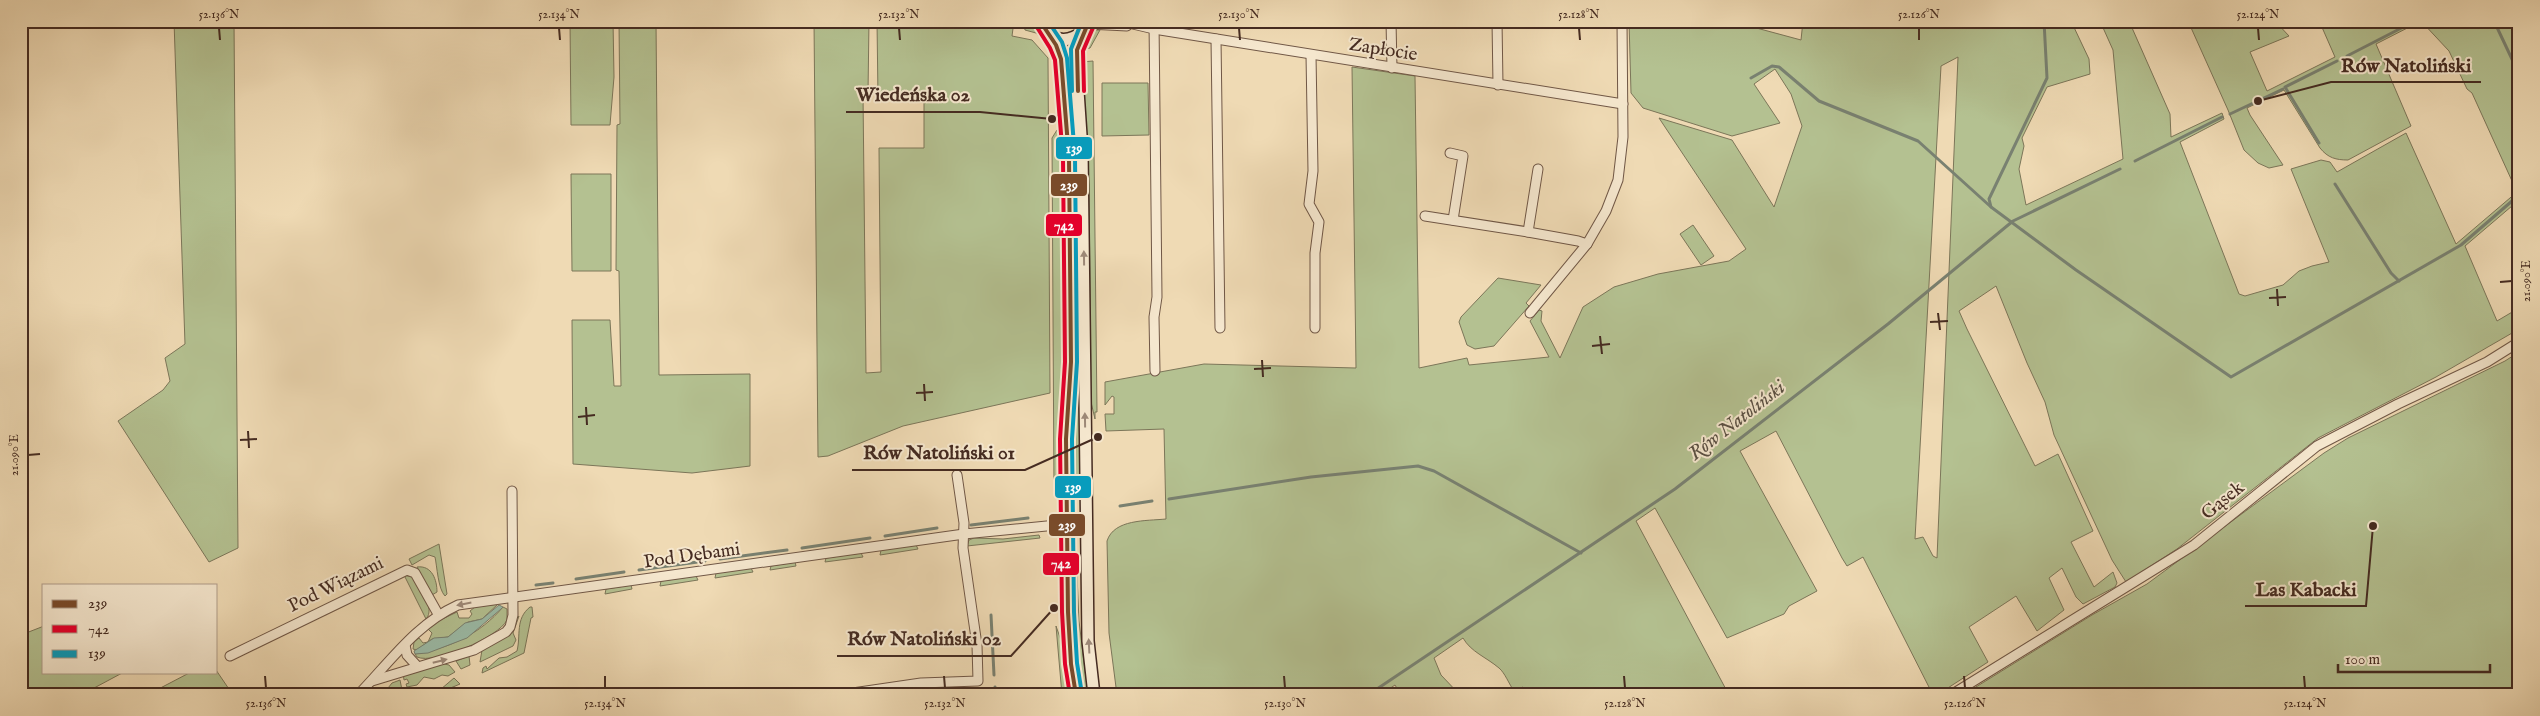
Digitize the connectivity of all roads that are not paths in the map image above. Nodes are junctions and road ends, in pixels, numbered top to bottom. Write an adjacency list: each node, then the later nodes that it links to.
1 (1120, 21): 8 (street, Zapłocie)
2 (1391, 21): 11 (street)
3 (1497, 21): 12 (street)
4 (1622, 21): 13 (street)
5 (1041, 25): 7 (street); 28 (street)
6 (1154, 25): 8 (street, Zapłocie); 9 (street, Zapłocie); 24 (street)
7 (1087, 26): 8 (street, Zapłocie); 27 (street, one-way to 7)
8 (1137, 26)
9 (1216, 39): 10 (street, Zapłocie); 21 (street)
10 (1311, 55): 11 (street, Zapłocie); 22 (street)
11 (1392, 68): 12 (street, Zapłocie)
12 (1498, 85): 13 (street, Zapłocie)
13 (1623, 104): 19 (street)
14 (1450, 153): 17 (street)
15 (1538, 169): 18 (street)
16 (1425, 216): 17 (street)
17 (1453, 220): 18 (street)
18 (1528, 232): 19 (street)
19 (1587, 244): 20 (street)
20 (1530, 313)
21 (1220, 328)
22 (1316, 328)
23 (2519, 342): 40 (street, Gąsek)
24 (1155, 371)
25 (957, 475): 29 (street)
26 (512, 491): 30 (street)
27 (1087, 521): 28 (street); 39 (street, one-way to 27)
28 (1067, 524): 29 (street, Pod Dębami); 38 (street)
29 (964, 534): 30 (street, Pod Dębami); 37 (street)
30 (513, 598): 31 (street, Pod Dębami, one-way to 31); 34 (street, one-way to 30)
31 (438, 614): 32 (street, Pod Dębami); 33 (street, Pod Wiązami)
32 (405, 645): 34 (street); 35 (street, Pod Dębami)
33 (230, 656)
34 (417, 666): 35 (street)
35 (372, 681): 36 (street, Pod Dębami)
36 (358, 695)
37 (839, 695)
38 (1076, 695)
39 (1094, 695)
40 (1951, 695)

